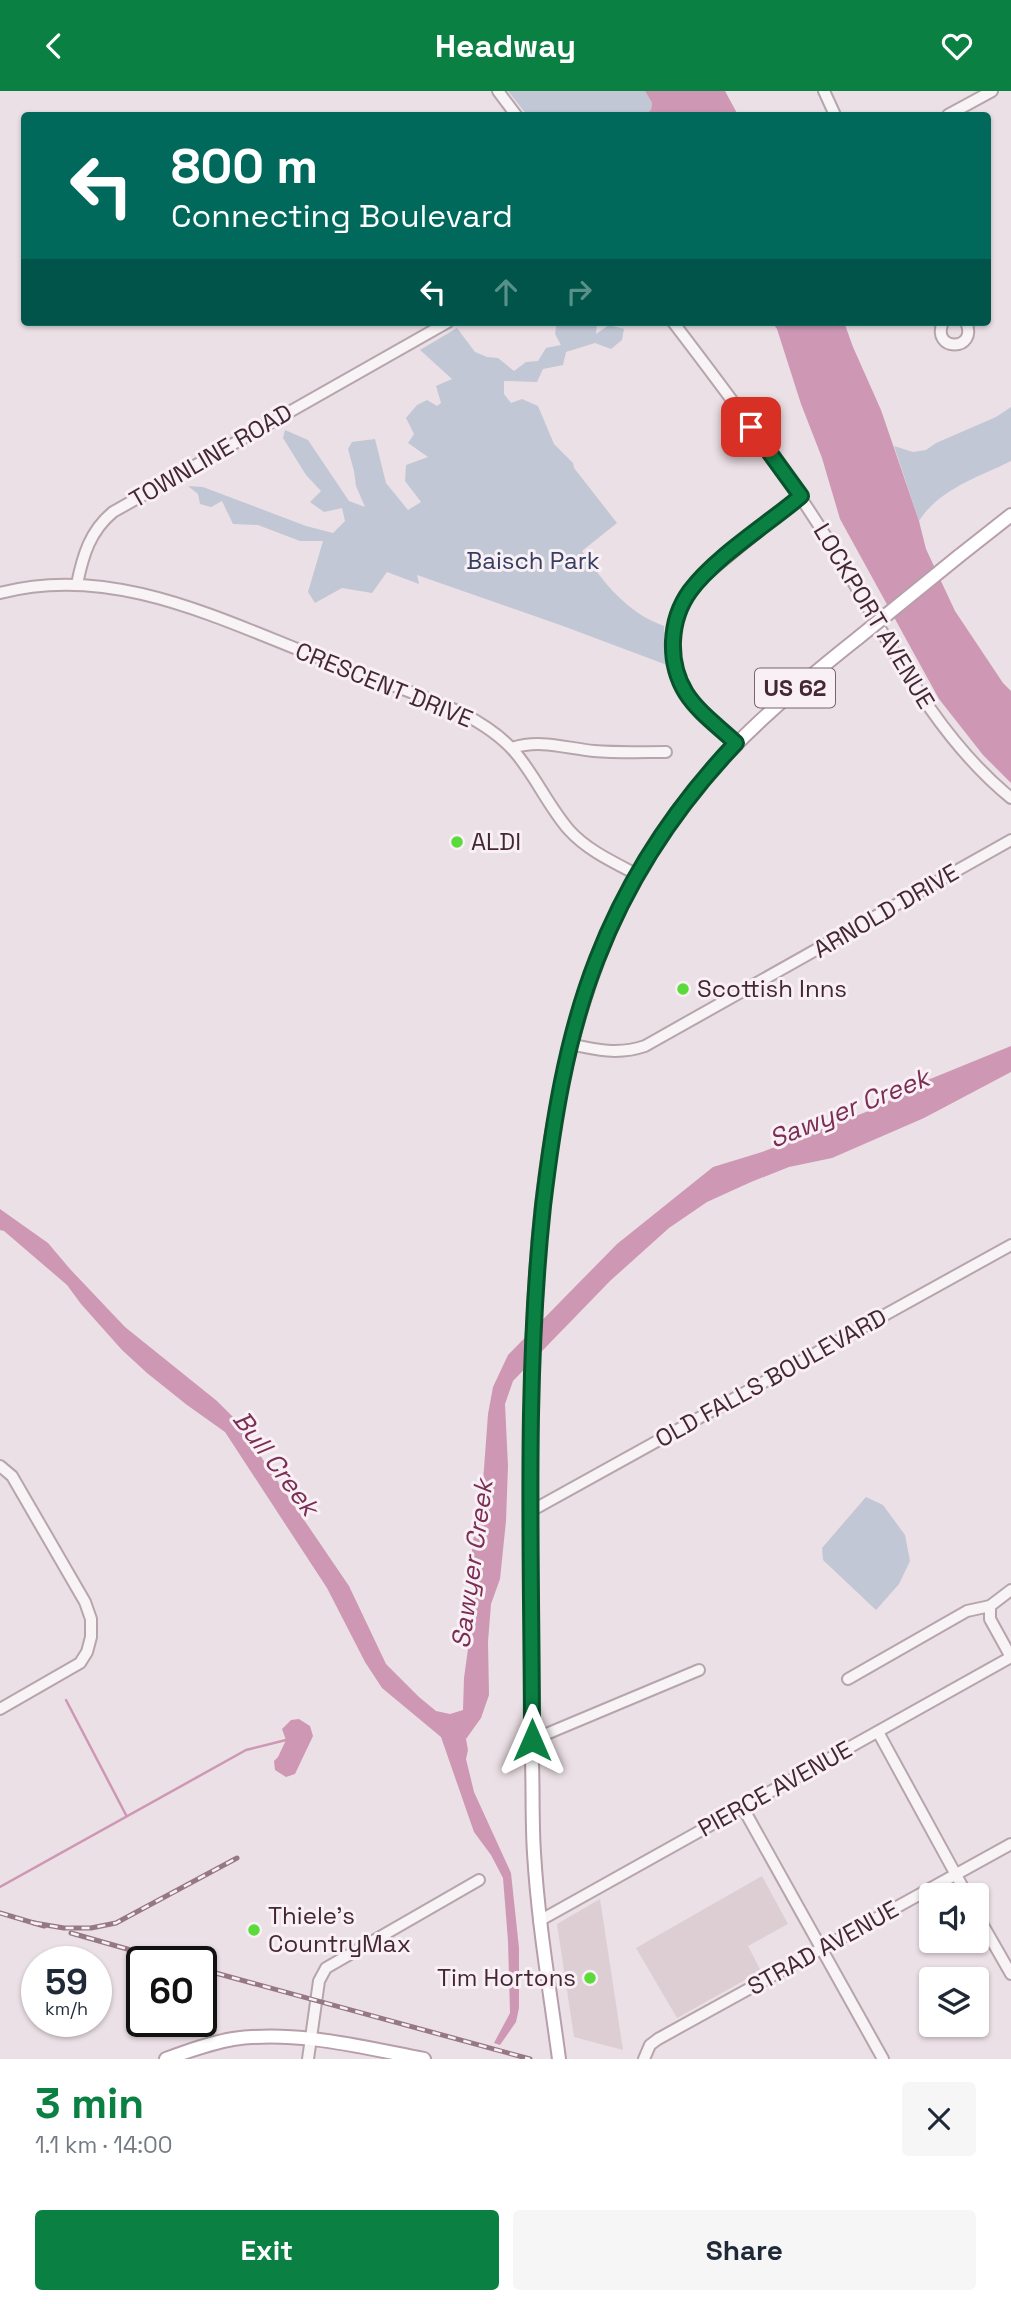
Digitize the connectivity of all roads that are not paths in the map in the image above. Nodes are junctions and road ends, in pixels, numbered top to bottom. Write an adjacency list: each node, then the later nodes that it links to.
1 (498, 91): 4 (street)
2 (824, 91): 5 (street)
3 (992, 91): 6 (street)
4 (514, 112)
5 (834, 112)
6 (954, 112)
7 (441, 326): 13 (street, TOWNLINE ROAD)
8 (676, 326): 11 (street, LOCKPORT AVENUE)
9 (941, 326): 10 (street)
10 (968, 326)
11 (801, 496): 15 (street); 18 (street, LOCKPORT AVENUE)
12 (1011, 515): 15 (main road, US 62, bridge)
13 (77, 584): 14 (street); 16 (street, CRESCENT DRIVE)
14 (0, 593)
15 (736, 743): 20 (main road, US 62)
16 (512, 748): 17 (street); 20 (street, CRESCENT DRIVE)
17 (666, 753)
18 (1011, 798)
19 (1011, 840): 21 (street, ARNOLD DRIVE)
20 (636, 874): 21 (main road, US 62)
21 (570, 1044): 24 (main road, US 62)
22 (1011, 1245): 24 (street, OLD FALLS BOULEVARD)
23 (0, 1466): 30 (street)
24 (531, 1511): 32 (main road, US 62)
25 (1011, 1590): 26 (street)
26 (990, 1606): 27 (street); 29 (street)
27 (1011, 1657): 31 (street, PIERCE AVENUE)
28 (699, 1670): 32 (street)
29 (848, 1679)
30 (0, 1709)
31 (878, 1732): 33 (street, PIERCE AVENUE); 35 (street)
32 (532, 1740): 38 (main road, US 62)
33 (743, 1808): 38 (street, PIERCE AVENUE); 40 (street)
34 (1011, 1844): 35 (street, STRAD AVENUE)
35 (955, 1875): 37 (street); 40 (street, STRAD AVENUE)
36 (479, 1880): 42 (street)
37 (960, 1883)
38 (539, 1921): 46 (main road, US 62)
39 (989, 1936): 41 (street)
40 (822, 1948): 47 (street, STRAD AVENUE); 48 (street)
41 (1011, 1974)
42 (310, 2039): 43 (main road); 44 (street); 45 (main road)
43 (166, 2059)
44 (308, 2059)
45 (424, 2059)
46 (559, 2059)
47 (644, 2059)
48 (883, 2059)

